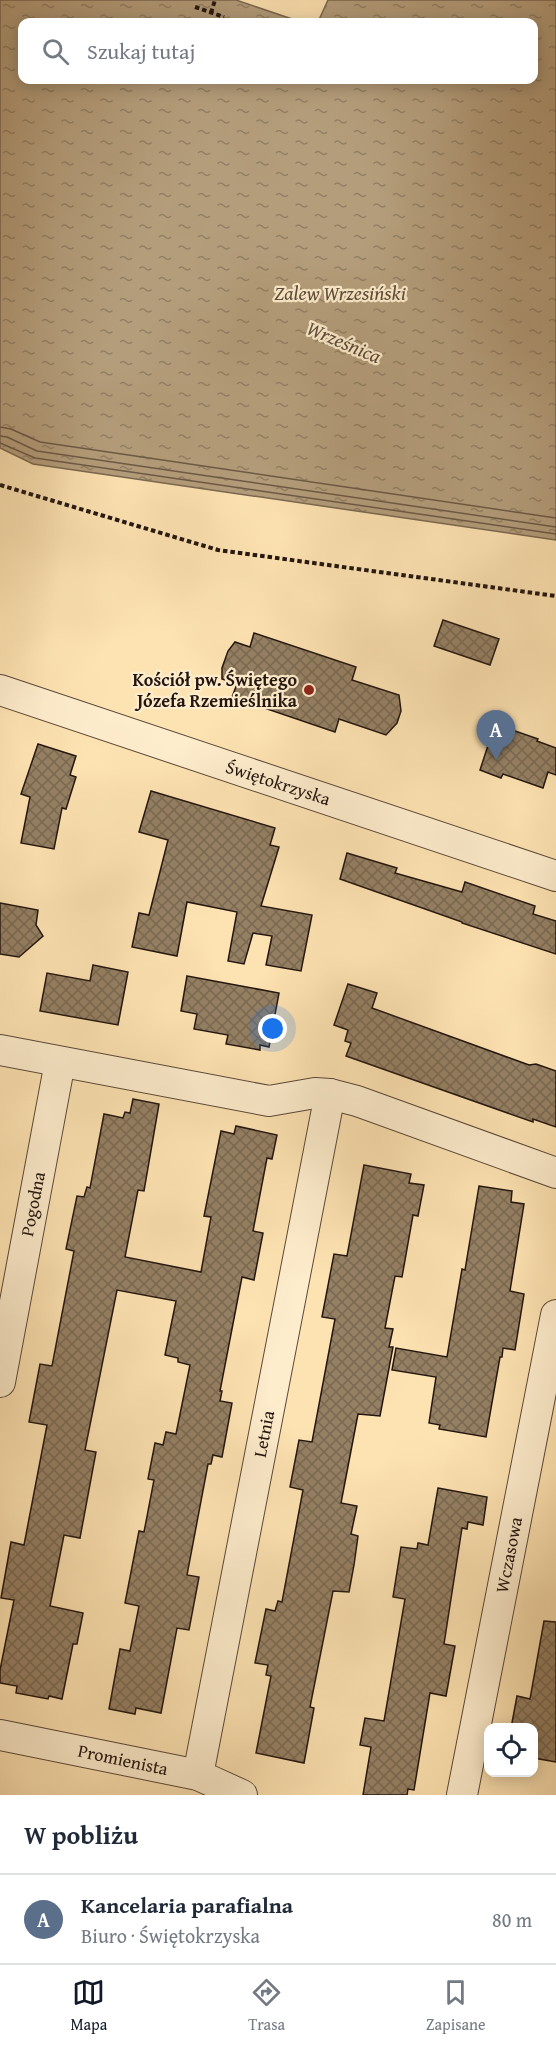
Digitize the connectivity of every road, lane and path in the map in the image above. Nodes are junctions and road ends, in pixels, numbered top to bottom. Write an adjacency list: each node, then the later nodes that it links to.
1 (215, 0): 3 (path)
2 (195, 7): 3 (path)
3 (211, 12): 4 (path)
4 (224, 17)
5 (0, 485): 6 (path)
6 (556, 596)
7 (0, 690): 8 (street, Świętokrzyska)
8 (556, 876)
9 (0, 1050): 10 (street)
10 (60, 1062): 11 (street); 14 (street, Pogodna)
11 (330, 1094): 12 (street); 16 (street, Letnia)
12 (556, 1173)
13 (556, 1316): 18 (street, Wczasowa)
14 (0, 1382)
15 (0, 1735): 16 (street, Promienista)
16 (198, 1775): 17 (street, Promienista)
17 (242, 1795)
18 (462, 1795)

